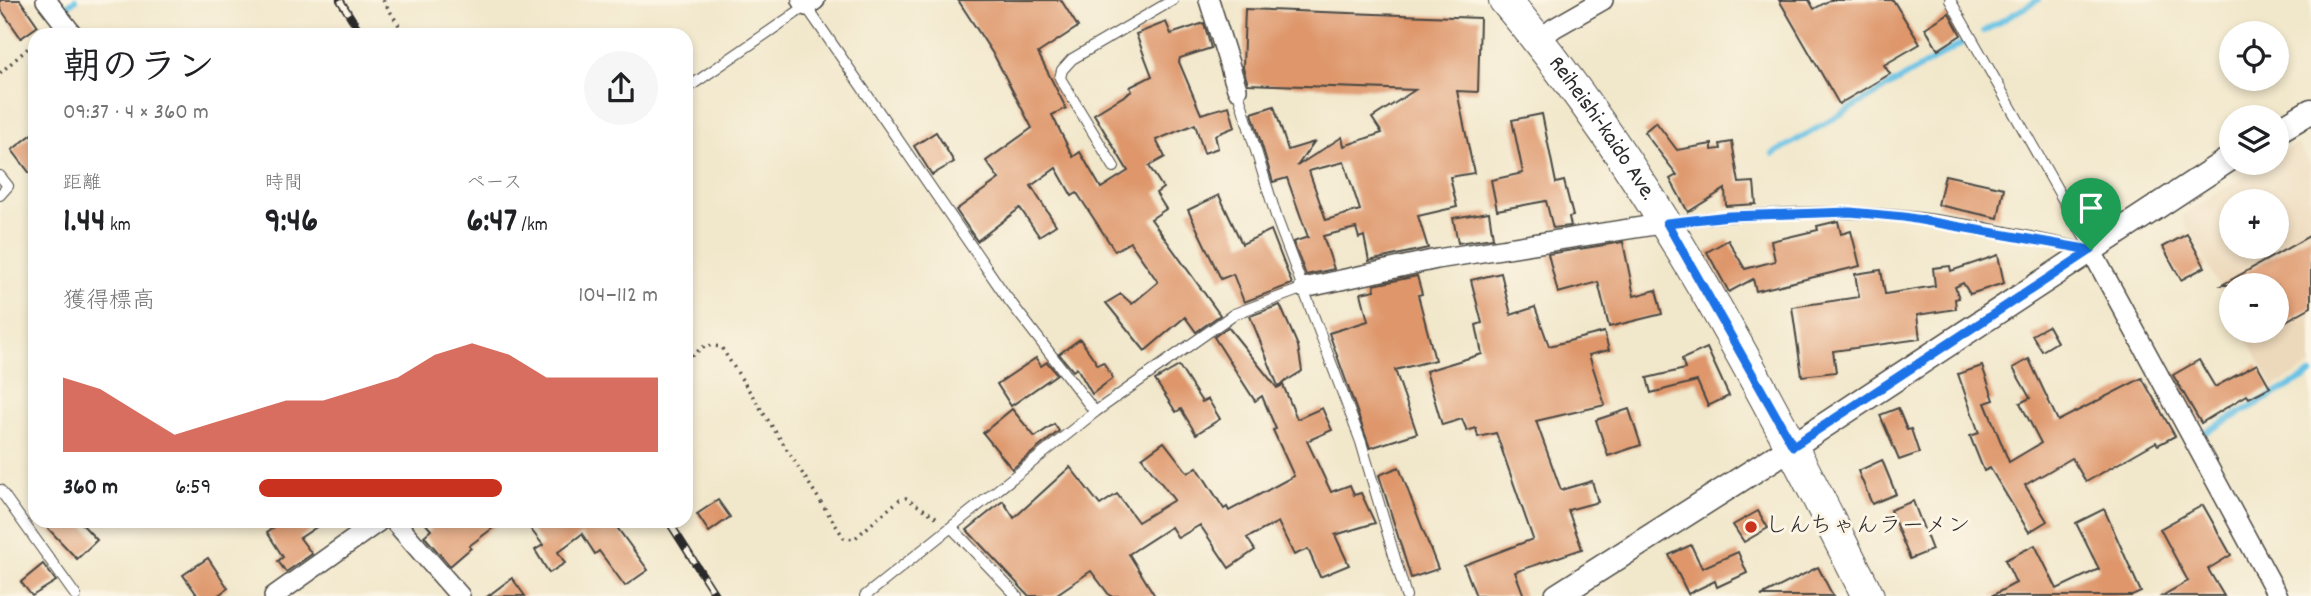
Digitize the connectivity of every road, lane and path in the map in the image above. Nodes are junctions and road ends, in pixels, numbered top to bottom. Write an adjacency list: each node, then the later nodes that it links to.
1 (46, 0): 9 (street)
2 (383, 0): 10 (path)
3 (1173, 0): 19 (lane)
4 (1209, 0): 15 (street)
5 (1505, 0): 11 (main road, Reiheishi-kaido Ave.)
6 (1603, 0): 11 (street)
7 (1950, 0): 23 (lane)
8 (808, 2): 14 (lane); 26 (lane)
9 (68, 28)
10 (401, 28)
11 (1539, 40): 22 (main road, Reiheishi-kaido Ave.)
12 (28, 48): 13 (path)
13 (0, 73)
14 (693, 84)
15 (1237, 89): 24 (lane)
16 (2311, 111): 17 (street)
17 (2289, 124)
18 (2219, 166): 23 (street)
19 (1114, 167)
20 (0, 176): 21 (lane)
21 (0, 195)
22 (1667, 223): 23 (lane); 24 (street); 27 (main road, Reiheishi-kaido Ave.)
23 (2091, 250): 27 (street); 40 (street)
24 (1304, 288): 26 (lane); 37 (lane)
25 (693, 355): 31 (path)
26 (1095, 412): 31 (lane)
27 (1793, 446): 38 (street); 39 (main road, Reiheishi-kaido Ave.)
28 (0, 490): 32 (lane)
29 (370, 528): 33 (street)
30 (405, 528): 34 (street)
31 (953, 529): 35 (lane); 36 (lane)
32 (76, 596)
33 (274, 596)
34 (460, 596)
35 (865, 596)
36 (1017, 596)
37 (1406, 596)
38 (1557, 596)
39 (1868, 596)
40 (2278, 596)

